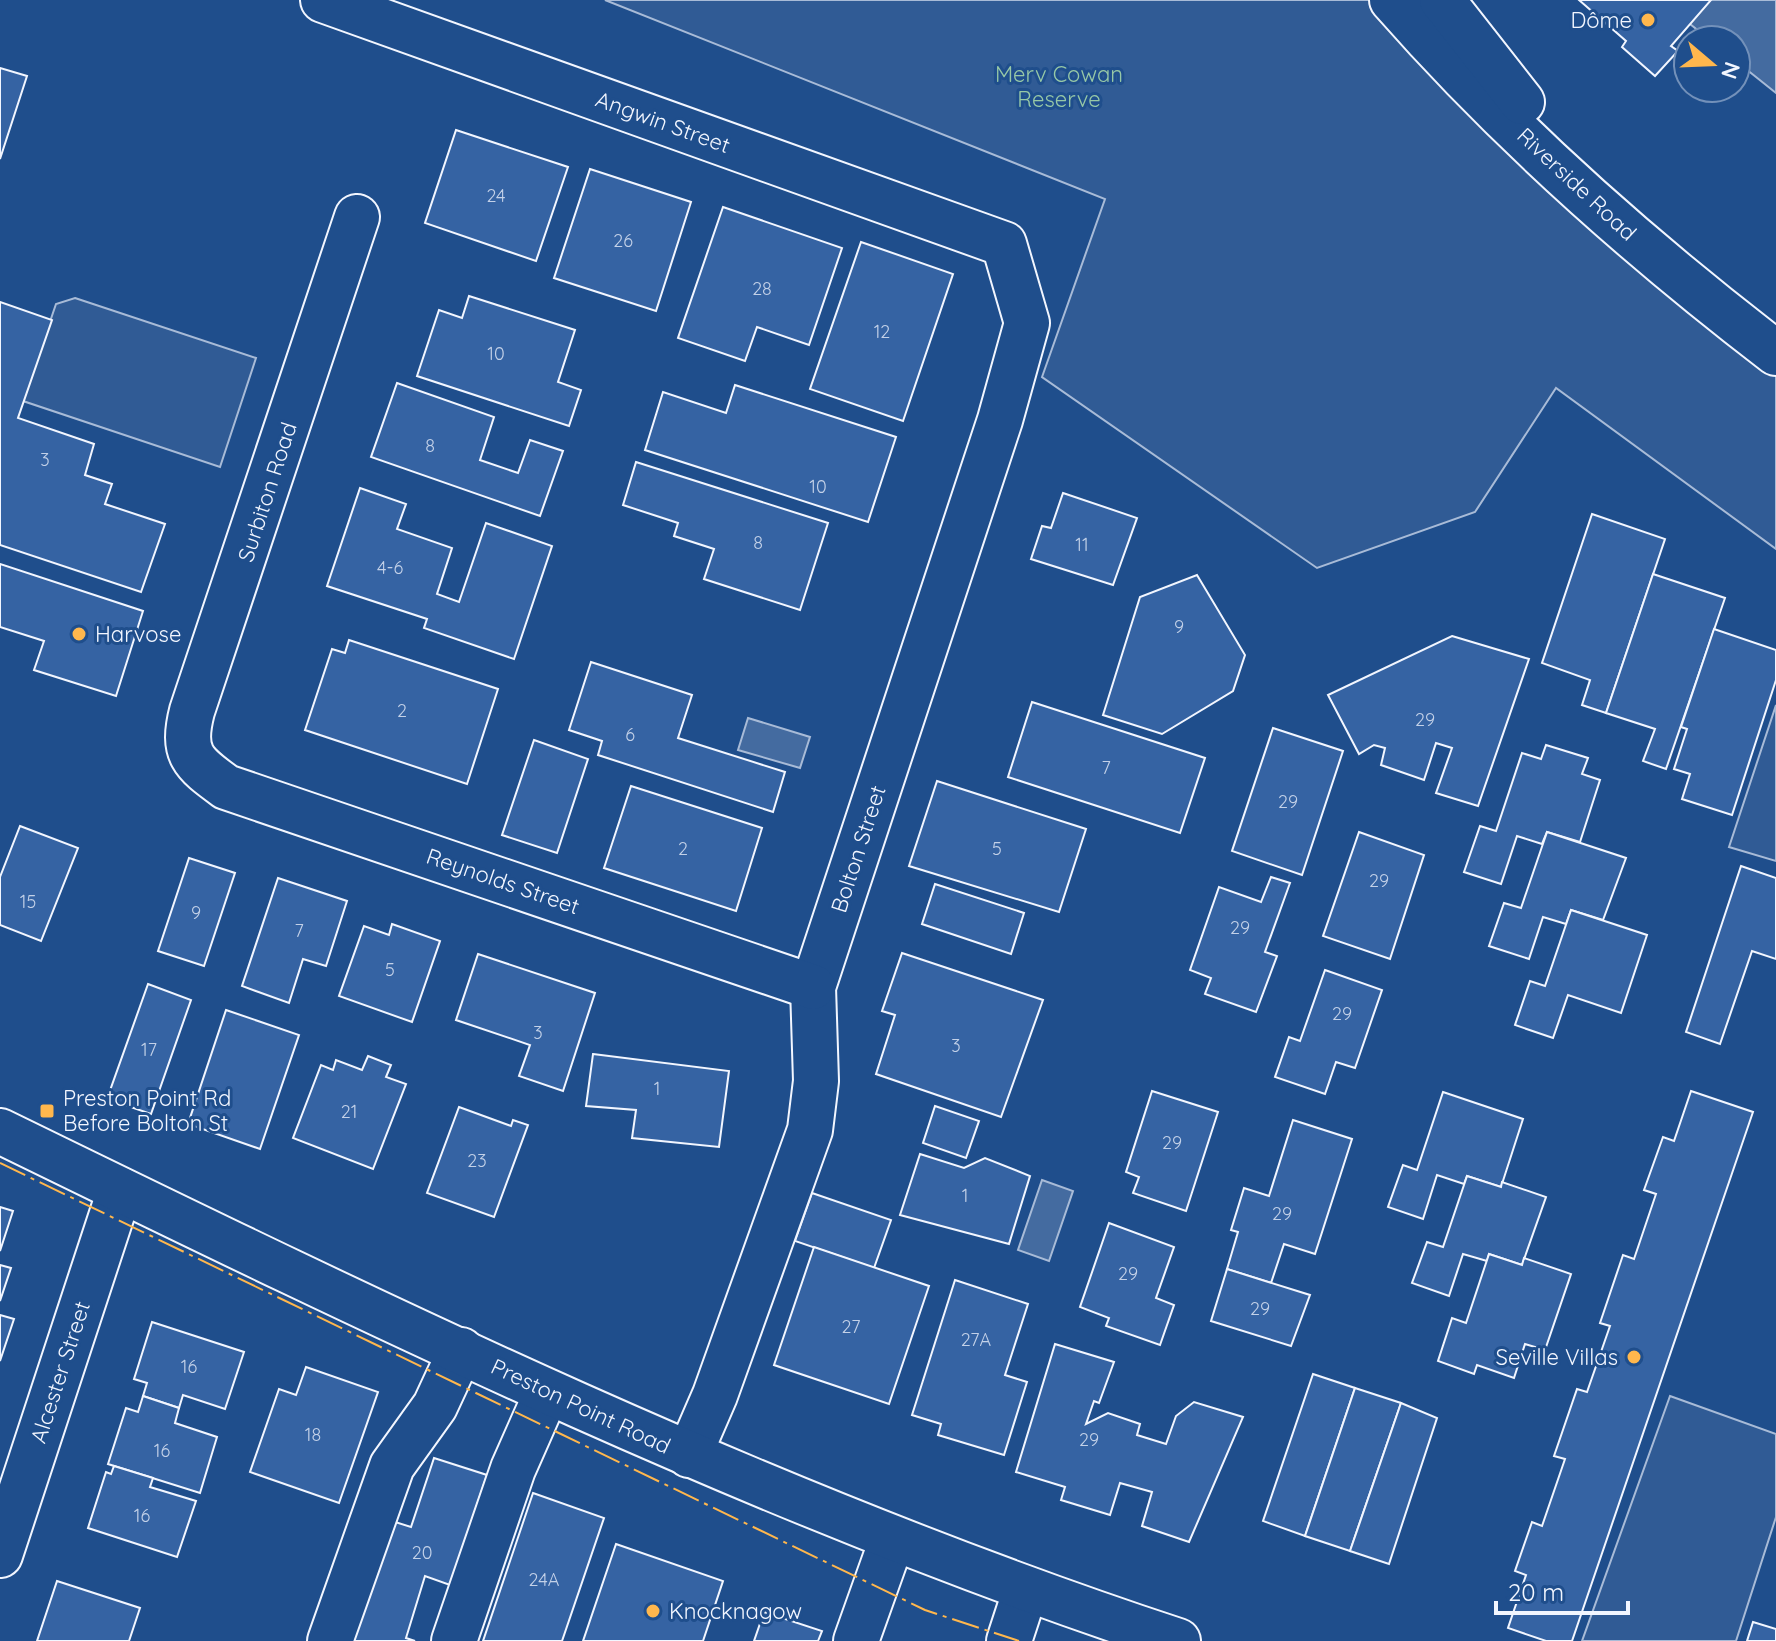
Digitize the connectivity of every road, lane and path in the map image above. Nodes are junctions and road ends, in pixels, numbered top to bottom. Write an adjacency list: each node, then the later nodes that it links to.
1 (323, 0): 4 (street, Angwin Street)
2 (1392, 0): 8 (street, Riverside Road)
3 (1442, 0): 7 (street, Riverside Road)
4 (403, 13): 6 (street, Angwin Street)
5 (357, 217): 9 (street, Surbiton Road)
6 (1004, 244): 10 (street, Bolton Street)
7 (1776, 326)
8 (1776, 353)
9 (198, 767): 10 (street, Reynolds Street)
10 (813, 987): 15 (street, Bolton Street)
11 (0, 1131): 12 (street, Preston Point Road)
12 (120, 1190): 13 (street, Preston Point Road); 17 (street, Alcester Street)
13 (461, 1350): 14 (street, Preston Point Road); 19 (street)
14 (547, 1392): 15 (street, Preston Point Road); 20 (street)
15 (689, 1455): 16 (street, Preston Point Road)
16 (892, 1540): 18 (street, Preston Point Road); 21 (street)
17 (0, 1555)
18 (1026, 1589): 22 (street); 23 (street, Preston Point Road)
19 (330, 1641)
20 (454, 1641)
21 (856, 1641)
22 (1009, 1641)
23 (1178, 1641)

